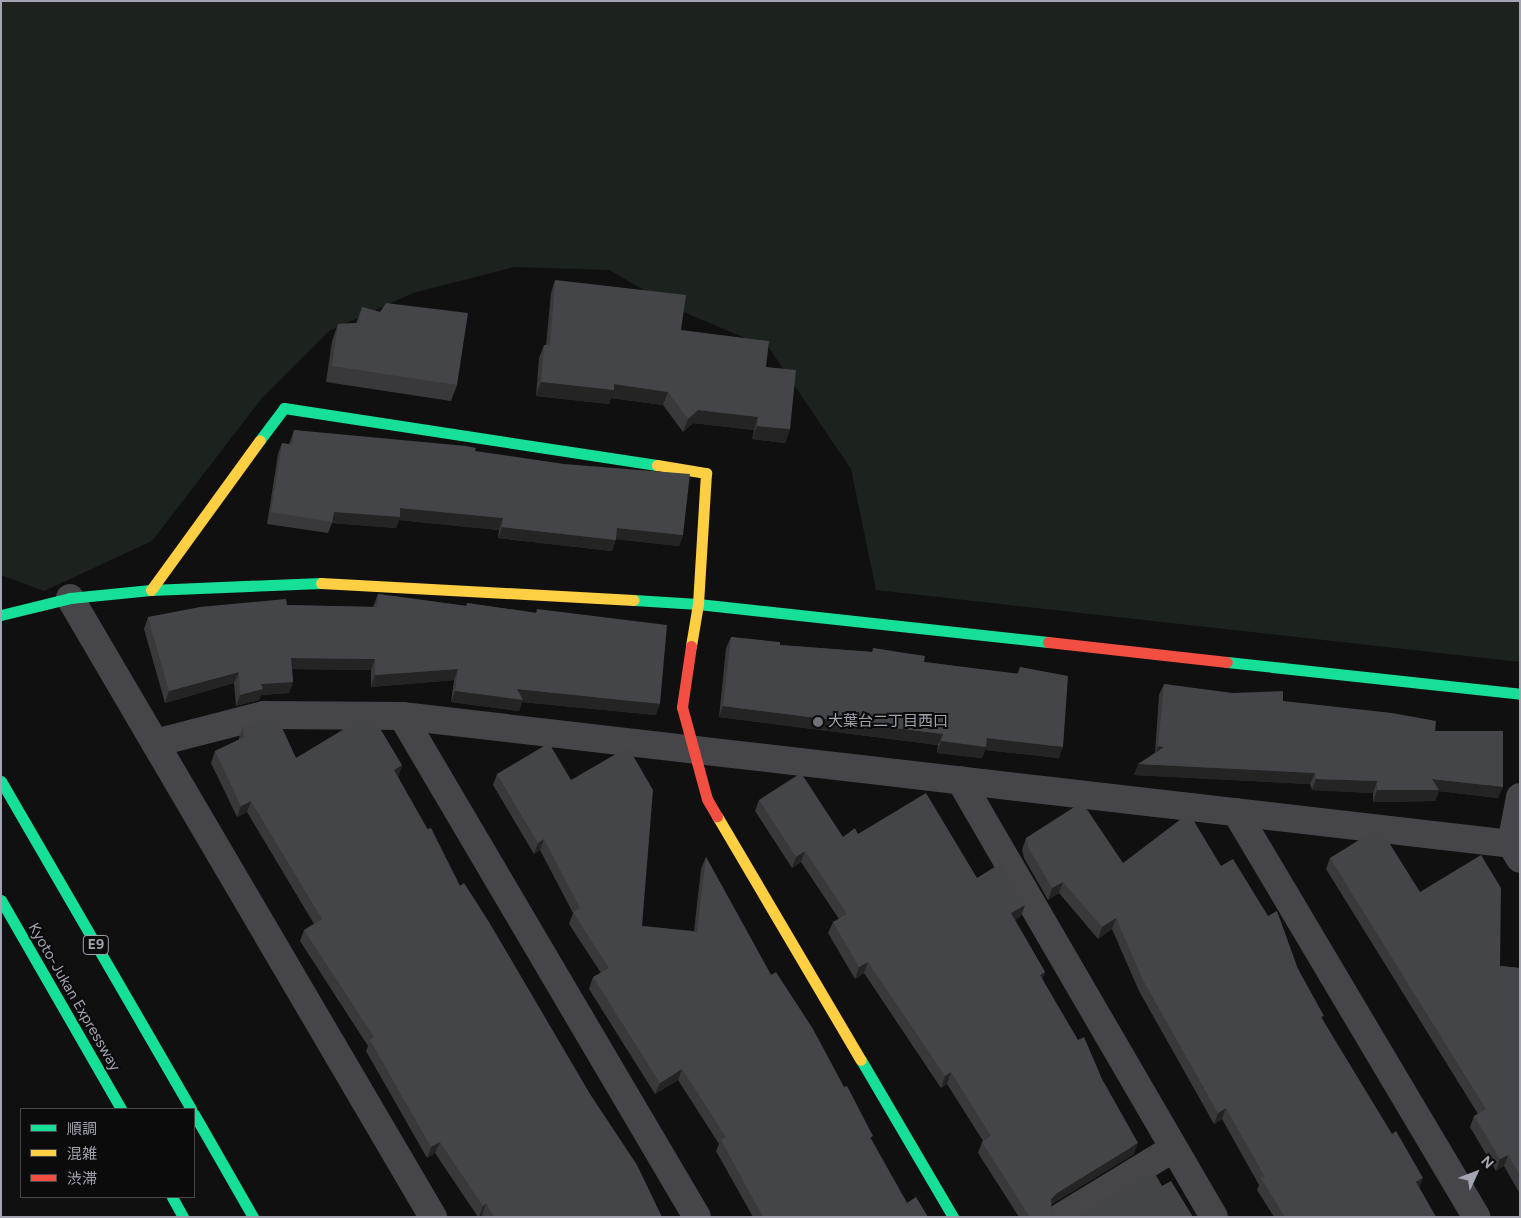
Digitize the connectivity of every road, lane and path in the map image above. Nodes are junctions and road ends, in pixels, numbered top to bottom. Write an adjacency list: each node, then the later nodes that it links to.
1 (151, 590): 2 (main road); 3 (main road); 3 (main road)
2 (70, 598): 4 (main road); 7 (street)
3 (698, 604): 5 (main road); 8 (main road)
4 (1, 615)
5 (1520, 694)
6 (402, 716): 7 (street); 8 (street); 23 (street)
7 (155, 743): 22 (street)
8 (691, 750): 9 (street); 24 (main road)
9 (960, 780): 12 (street); 18 (street)
10 (1, 781): 16 (main road, E9)
11 (1520, 797): 13 (street)
12 (1236, 812): 13 (street); 27 (street)
13 (1517, 849)
14 (1, 900): 15 (main road, Kyoto-Jukan Expressway)
15 (120, 1108)
16 (190, 1108)
17 (195, 1116): 21 (main road)
18 (1174, 1148): 25 (street); 26 (street)
19 (173, 1198): 20 (main road)
20 (183, 1217)
21 (253, 1217)
22 (433, 1217)
23 (697, 1217)
24 (953, 1217)
25 (1061, 1217)
26 (1214, 1217)
27 (1476, 1217)

